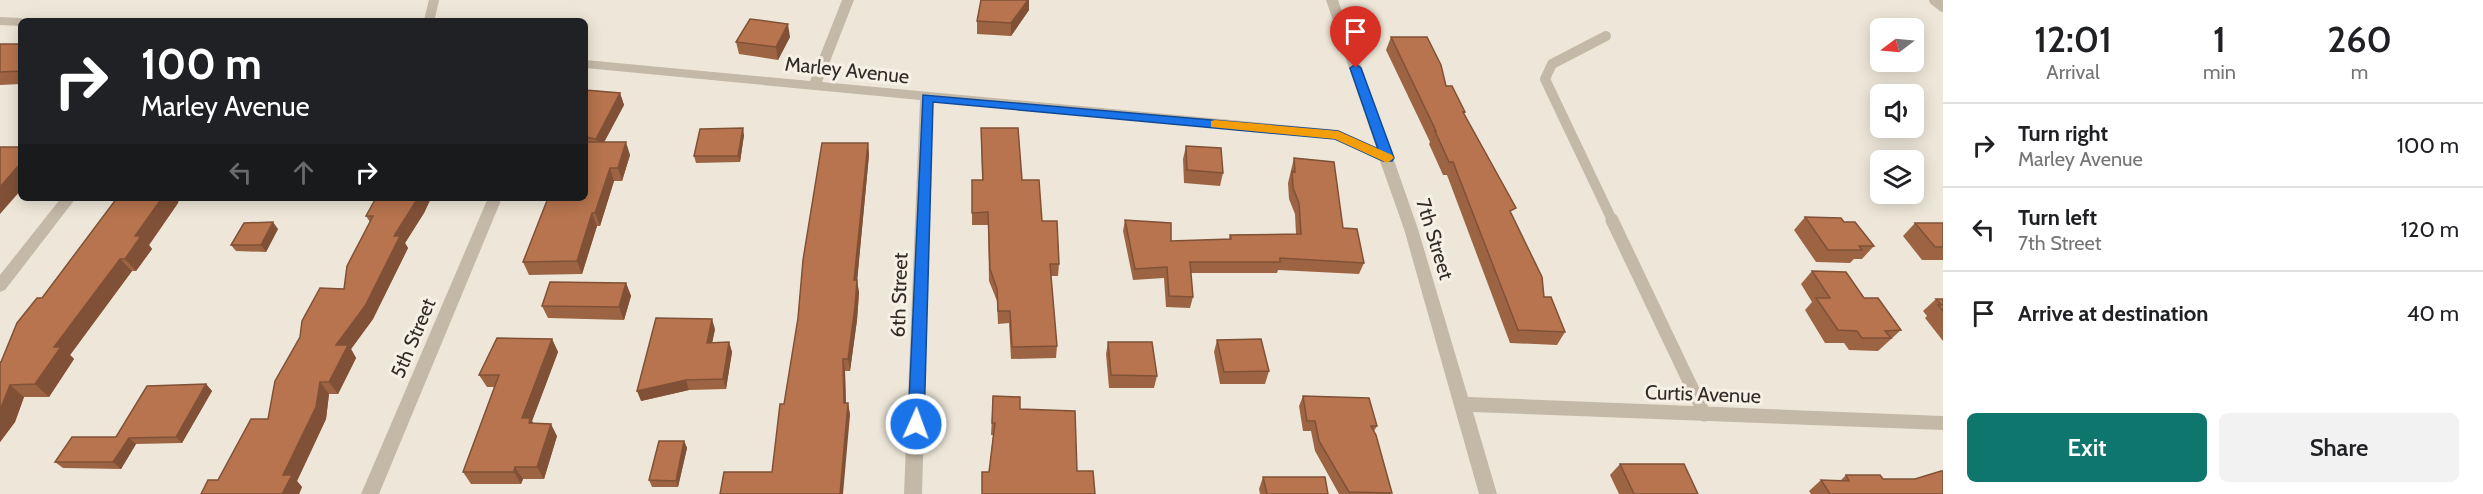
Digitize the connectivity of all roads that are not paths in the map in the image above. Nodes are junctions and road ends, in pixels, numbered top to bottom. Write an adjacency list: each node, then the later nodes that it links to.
1 (434, 0): 6 (lane)
2 (848, 0): 11 (street)
3 (1332, 0): 13 (street, 7th Street)
4 (1934, 0): 5 (lane)
5 (1943, 7)
6 (430, 18)
7 (0, 21): 8 (street)
8 (18, 22)
9 (1606, 36): 18 (lane)
10 (588, 64): 11 (street, Marley Avenue)
11 (814, 86): 12 (street, Marley Avenue)
12 (927, 98): 13 (street, Marley Avenue); 21 (street, 6th Street)
13 (1387, 158): 17 (street, 7th Street)
14 (67, 201): 16 (street)
15 (494, 201): 20 (street, 5th Street)
16 (0, 285)
17 (1462, 404): 18 (street, Curtis Avenue); 22 (street, 7th Street)
18 (1705, 415): 19 (street, Curtis Avenue)
19 (1943, 423)
20 (370, 494)
21 (913, 494)
22 (1488, 494)

